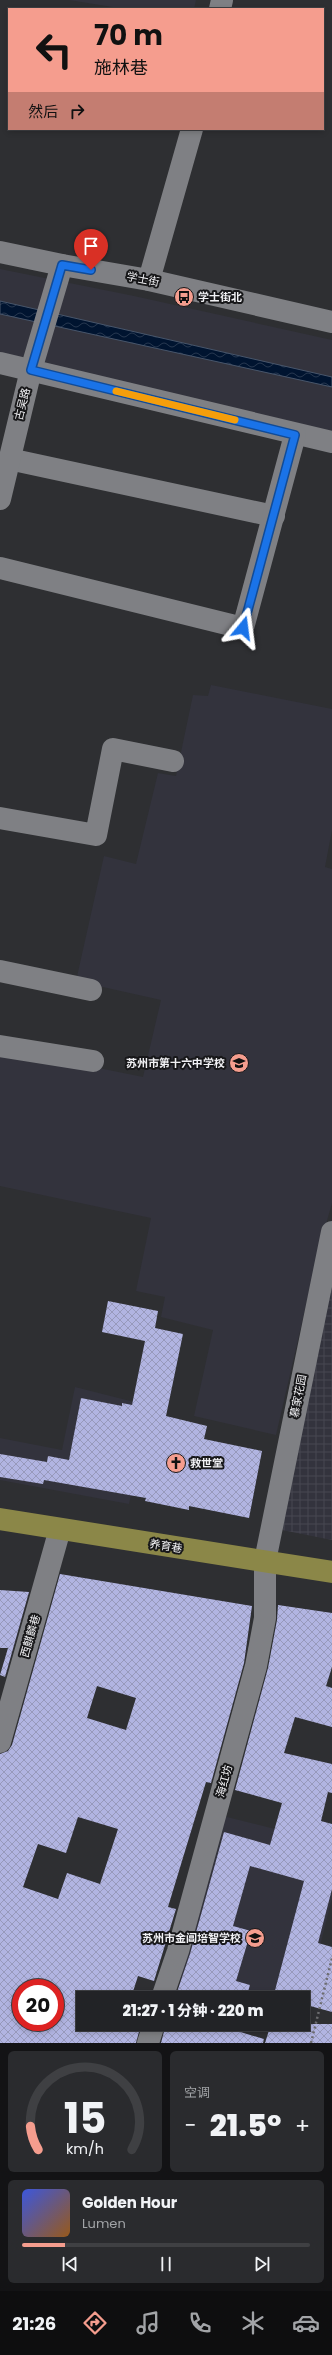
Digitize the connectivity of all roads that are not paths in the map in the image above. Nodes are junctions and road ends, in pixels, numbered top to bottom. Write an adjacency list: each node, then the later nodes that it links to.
1 (192, 130): 4 (street)
2 (0, 252): 3 (street, 学士街)
3 (62, 265): 4 (street, 学士街); 7 (street, 古吴路)
4 (148, 280): 5 (street, 学士街)
5 (332, 322)
6 (0, 364): 7 (street)
7 (31, 370): 8 (street); 10 (street, 古吴路)
8 (295, 435): 9 (street); 12 (street)
9 (332, 442)
10 (9, 460): 11 (street, 古吴路); 12 (street)
11 (0, 499)
12 (274, 516): 13 (street)
13 (0, 568)
14 (173, 761): 15 (street)
15 (0, 818)
16 (0, 971): 17 (street)
17 (91, 990)
18 (0, 1046): 19 (street)
19 (93, 1062)
20 (332, 1232): 23 (street, 慕家花园)
21 (0, 1519): 22 (main road, 养育巷)
22 (60, 1529): 23 (main road, 养育巷); 25 (street, 西麒麟巷)
23 (265, 1561): 24 (main road, 养育巷); 26 (street, 海红坊)
24 (332, 1572)
25 (0, 1742)
26 (164, 1991)
27 (152, 2031): 28 (street)
28 (148, 2043)

